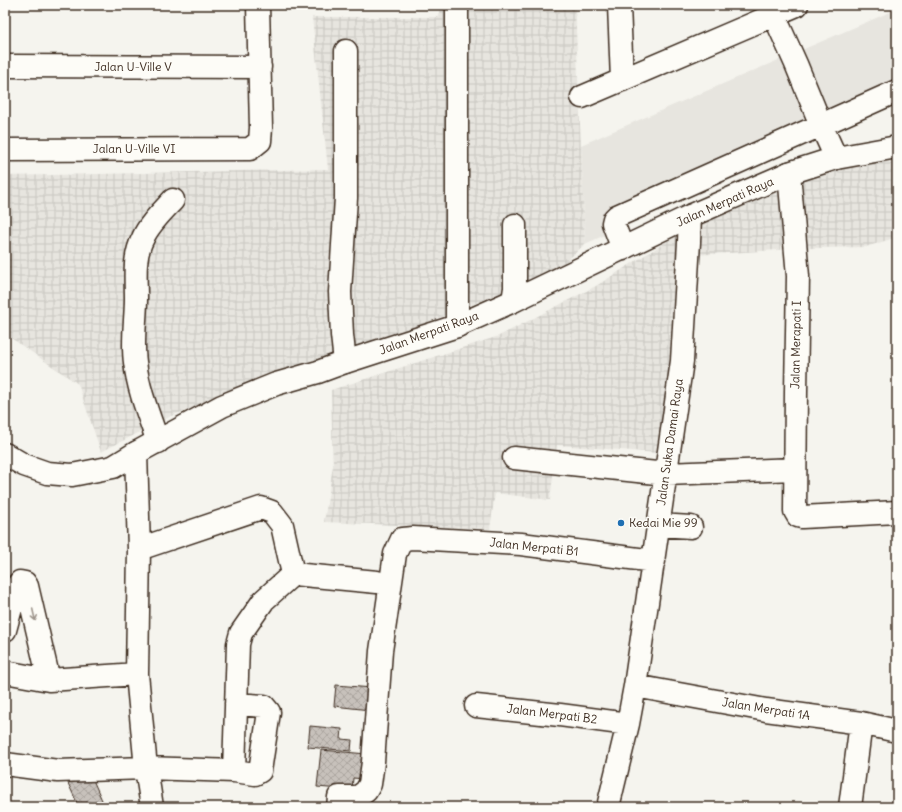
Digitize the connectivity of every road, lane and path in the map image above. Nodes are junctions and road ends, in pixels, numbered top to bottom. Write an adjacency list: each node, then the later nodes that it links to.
1 (258, 5): 8 (street)
2 (457, 5): 22 (street)
3 (620, 5): 9 (street)
4 (797, 5): 5 (street)
5 (774, 15): 9 (street); 12 (street)
6 (346, 51): 23 (street)
7 (5, 66): 8 (street, Jalan U-Ville V)
8 (260, 67): 14 (street, Jalan U-Ville VI)
9 (622, 80): 11 (street)
10 (897, 90): 12 (street)
11 (582, 97)
12 (821, 125): 15 (street); 20 (street)
13 (897, 148): 15 (street, Jalan Merpati Raya)
14 (5, 150)
15 (836, 158): 16 (street, Jalan Merpati Raya)
16 (789, 173): 18 (street, Jalan Merpati Raya); 28 (street, Jalan Merapati I)
17 (173, 200): 24 (street)
18 (690, 216): 20 (street, Jalan Merpati Raya); 29 (street, Jalan Suka Damai Raya)
19 (515, 225): 21 (street)
20 (623, 248): 21 (street, Jalan Merpati Raya)
21 (513, 301): 22 (street, Jalan Merpati Raya)
22 (457, 326): 23 (street, Jalan Merpati Raya)
23 (346, 362): 24 (street, Jalan Merpati Raya)
24 (158, 442): 25 (street, Jalan Merpati Raya)
25 (136, 453): 26 (street, Jalan Merpati Raya); 33 (street)
26 (5, 454)
27 (514, 458): 29 (street)
28 (795, 469): 29 (street); 30 (street, Jalan Merapati I)
29 (666, 474): 31 (street, Jalan Suka Damai Raya)
30 (897, 512)
31 (659, 524): 32 (street); 34 (street, Jalan Suka Damai Raya)
32 (691, 527)
33 (139, 549): 35 (street); 39 (street)
34 (654, 560): 41 (street, Jalan Suka Damai Raya); 51 (street, Jalan Merpati B1)
35 (293, 574): 36 (street); 42 (street)
36 (377, 582)
37 (5, 630): 40 (street, one-way to 40)
38 (5, 672): 40 (street)
39 (137, 674): 40 (street); 48 (street)
40 (49, 680)
41 (635, 686): 44 (street, Jalan Merpati 1A); 45 (street, Jalan Suka Damai Raya)
42 (236, 704): 49 (street); 49 (street)
43 (476, 706): 45 (street, Jalan Merpati B2)
44 (861, 723): 46 (street, Jalan Merpati 1A); 53 (street)
45 (628, 724): 52 (street, Jalan Suka Damai Raya)
46 (897, 731)
47 (5, 764): 48 (street)
48 (146, 768): 49 (street); 50 (street)
49 (234, 771)
50 (152, 807)
51 (338, 807)
52 (608, 807)
53 (850, 807)

